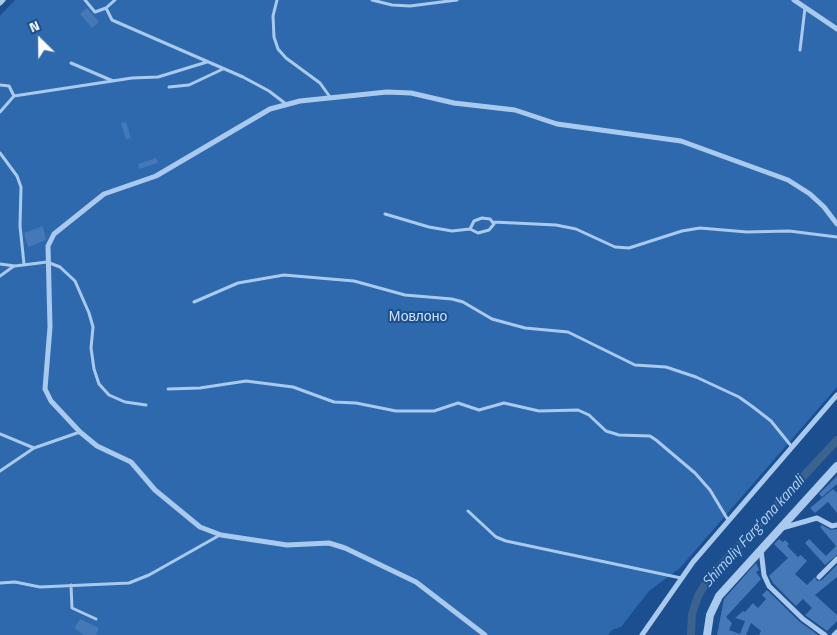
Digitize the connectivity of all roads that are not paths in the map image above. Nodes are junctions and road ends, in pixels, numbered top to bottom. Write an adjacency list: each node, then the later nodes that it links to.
1 (3, 0): 8 (street)
2 (85, 0): 10 (lane)
3 (115, 0): 10 (lane)
4 (276, 0): 20 (lane)
5 (372, 0): 6 (lane)
6 (457, 0)
7 (794, 0): 9 (street)
8 (0, 3)
9 (805, 7): 11 (street); 12 (lane)
10 (106, 8): 13 (lane)
11 (837, 29)
12 (800, 50)
13 (207, 61): 15 (lane); 16 (lane)
14 (72, 63): 16 (lane)
15 (223, 68): 18 (lane); 21 (lane)
16 (114, 81): 19 (lane)
17 (0, 85): 19 (lane)
18 (169, 87)
19 (14, 96): 22 (lane)
20 (332, 99): 21 (street); 26 (street)
21 (286, 104): 29 (street)
22 (0, 112)
23 (0, 153): 31 (lane)
24 (385, 214): 27 (lane)
25 (493, 222): 27 (lane); 27 (lane); 28 (lane)
26 (837, 224)
27 (470, 229)
28 (837, 237)
29 (47, 262): 31 (lane); 37 (lane); 38 (street)
30 (0, 264): 32 (lane)
31 (24, 264): 32 (lane)
32 (15, 266): 33 (lane)
33 (0, 276)
34 (194, 302): 40 (lane)
35 (168, 389): 45 (lane)
36 (837, 395): 40 (street)
37 (146, 405)
38 (80, 432): 41 (lane); 48 (street)
39 (0, 434): 41 (lane)
40 (792, 447): 45 (street)
41 (34, 448): 43 (lane)
42 (837, 466): 47 (street)
43 (0, 471)
44 (468, 511): 52 (lane)
45 (728, 520): 52 (street)
46 (837, 525): 47 (street)
47 (779, 529): 49 (street)
48 (221, 535): 54 (lane); 57 (street)
49 (761, 549): 59 (street); 60 (street)
50 (837, 559): 51 (street)
51 (819, 577)
52 (681, 578): 58 (street)
53 (0, 583): 54 (lane)
54 (71, 586): 55 (lane)
55 (96, 619)
56 (837, 632): 61 (street)
57 (485, 635)
58 (642, 635)
59 (706, 635)
60 (825, 635)
61 (834, 635)

